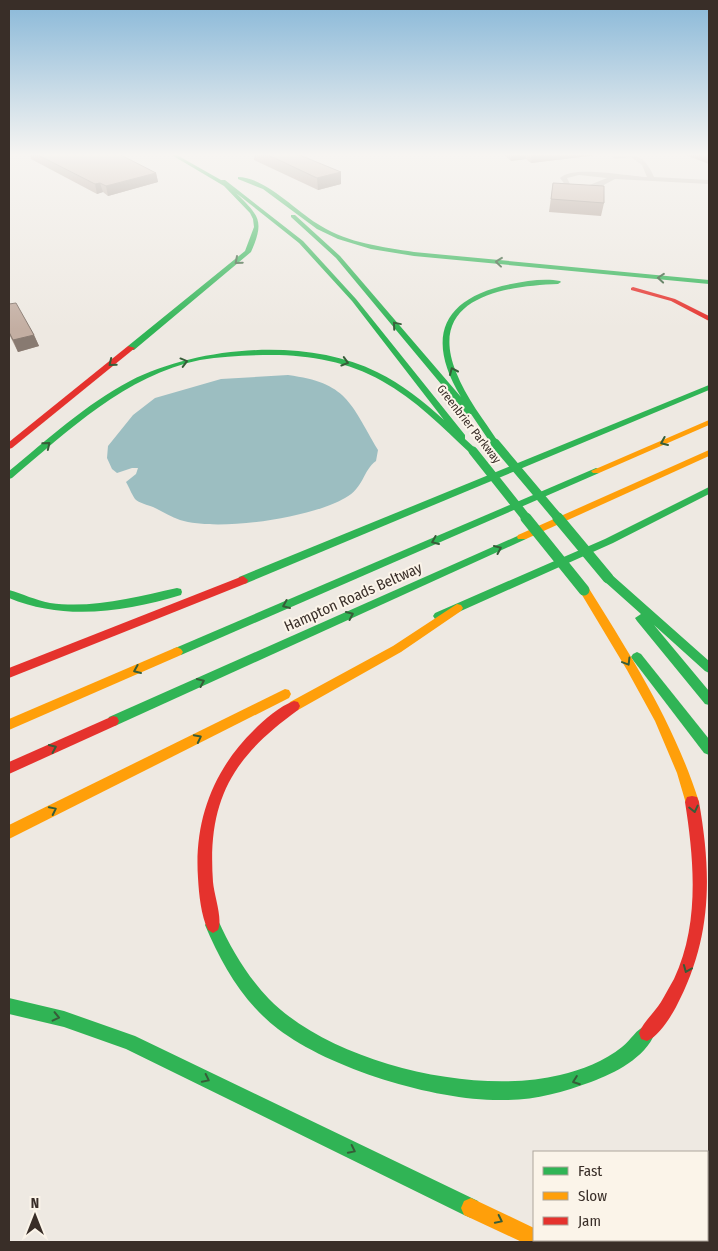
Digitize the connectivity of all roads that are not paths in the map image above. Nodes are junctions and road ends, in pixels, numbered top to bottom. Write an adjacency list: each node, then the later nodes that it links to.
1 (255, 212): 15 (main road, one-way to 15)
2 (267, 212): 16 (main road, Greenbrier Parkway)
3 (288, 212): 14 (main road, Greenbrier Parkway, one-way to 3)
4 (300, 212): 5 (main road, one-way to 4)
5 (709, 282)
6 (569, 283): 14 (main road, one-way to 6)
7 (621, 288): 8 (main road)
8 (709, 319)
9 (709, 376): 11 (main road)
10 (709, 387): 11 (main road)
11 (673, 402): 23 (main road)
12 (709, 411): 21 (main road)
13 (709, 422): 33 (main road, one-way to 33)
14 (495, 443): 24 (main road, Greenbrier Parkway, bridge)
15 (9, 446)
16 (473, 451): 18 (main road, one-way to 16); 25 (main road, Greenbrier Parkway, bridge)
17 (709, 453): 35 (main road, Hampton Roads Beltway, one-way to 17)
18 (9, 476)
19 (709, 490): 27 (main road)
20 (558, 506): 22 (main road)
21 (462, 516)
22 (514, 526)
23 (259, 574): 26 (main road); 30 (main road)
24 (608, 578): 29 (main road); 32 (main road, Greenbrier Parkway)
25 (584, 590): 27 (main road, one-way to 27); 34 (main road, Greenbrier Parkway)
26 (9, 594)
27 (457, 608): 28 (main road)
28 (357, 657)
29 (709, 668)
30 (9, 673)
31 (296, 688): 36 (main road, one-way to 31)
32 (709, 700)
33 (9, 725)
34 (709, 749)
35 (9, 768)
36 (9, 832)
37 (9, 1006): 38 (main road, one-way to 38)
38 (533, 1238)

